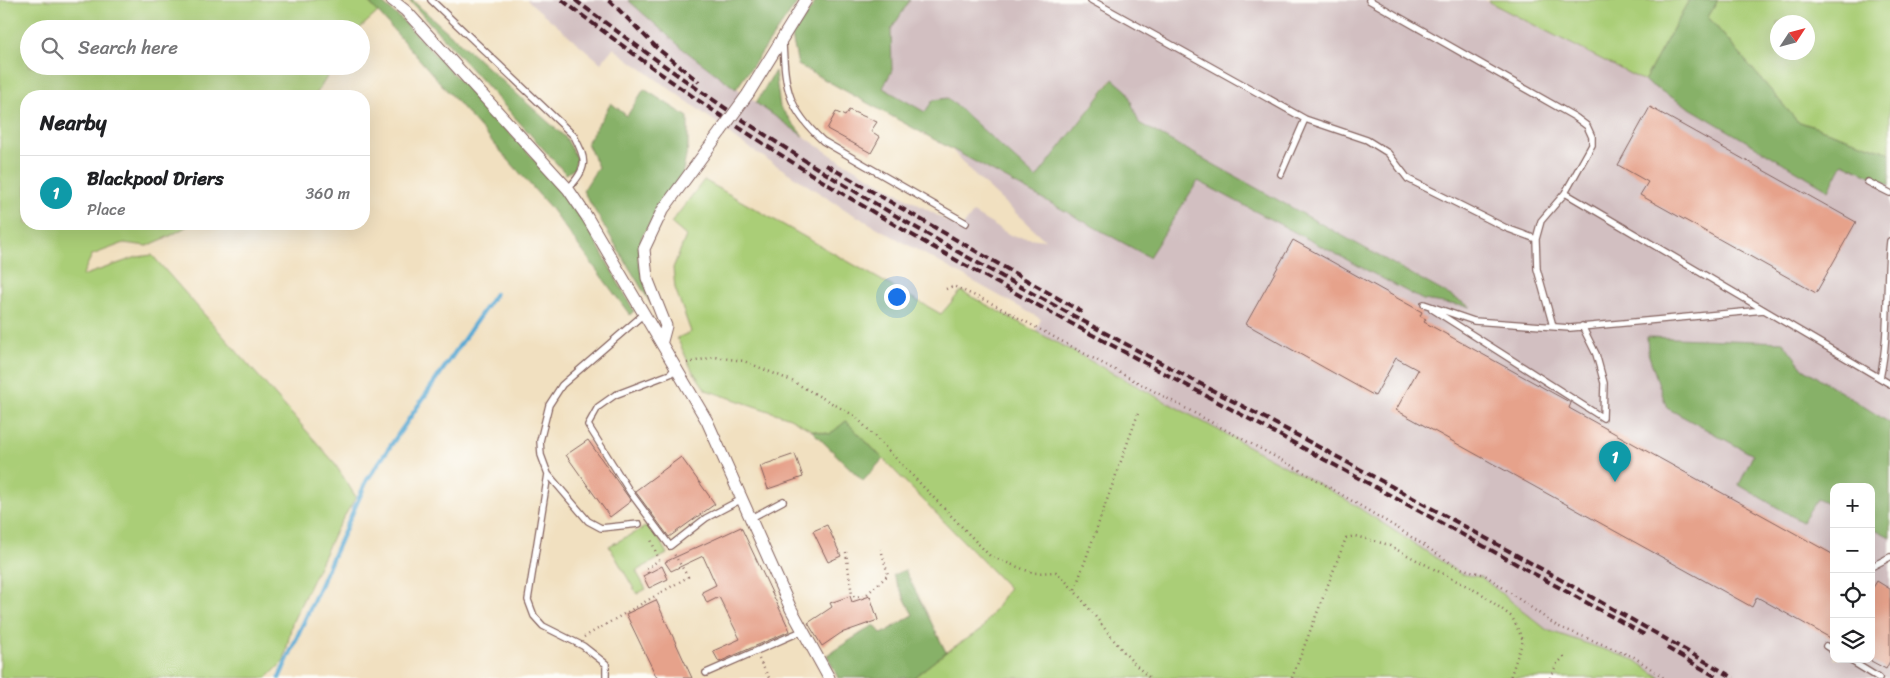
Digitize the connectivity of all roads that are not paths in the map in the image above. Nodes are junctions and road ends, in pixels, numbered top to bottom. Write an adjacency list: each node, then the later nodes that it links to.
1 (392, 0): 10 (street)
2 (431, 0): 10 (lane)
3 (806, 0): 6 (street)
4 (1091, 0): 7 (lane)
5 (1369, 0): 11 (lane)
6 (782, 38): 13 (lane); 20 (street, bridge)
7 (1305, 119): 8 (lane); 14 (lane)
8 (1281, 174)
9 (1868, 182): 12 (lane)
10 (568, 189): 17 (street)
11 (1565, 193): 14 (lane); 16 (lane)
12 (1890, 193)
13 (966, 223)
14 (1536, 239): 18 (lane)
15 (1890, 241): 22 (lane)
16 (1765, 310): 19 (lane); 22 (lane)
17 (645, 313): 20 (street); 24 (lane)
18 (1553, 326): 19 (lane); 19 (lane)
19 (1582, 326)
20 (662, 341): 21 (street)
21 (676, 367): 25 (street); 25 (lane)
22 (1880, 378): 23 (lane)
23 (1890, 384)
24 (548, 474): 28 (lane); 36 (lane)
25 (742, 499): 27 (street)
26 (782, 501): 27 (lane)
27 (751, 518): 31 (street)
28 (639, 524)
29 (1890, 557): 30 (lane)
30 (1875, 565)
31 (802, 631): 35 (lane); 37 (street)
32 (1826, 646): 33 (lane)
33 (1830, 648)
34 (1855, 663): 38 (lane)
35 (706, 673)
36 (606, 678)
37 (829, 678)
38 (1879, 678)

